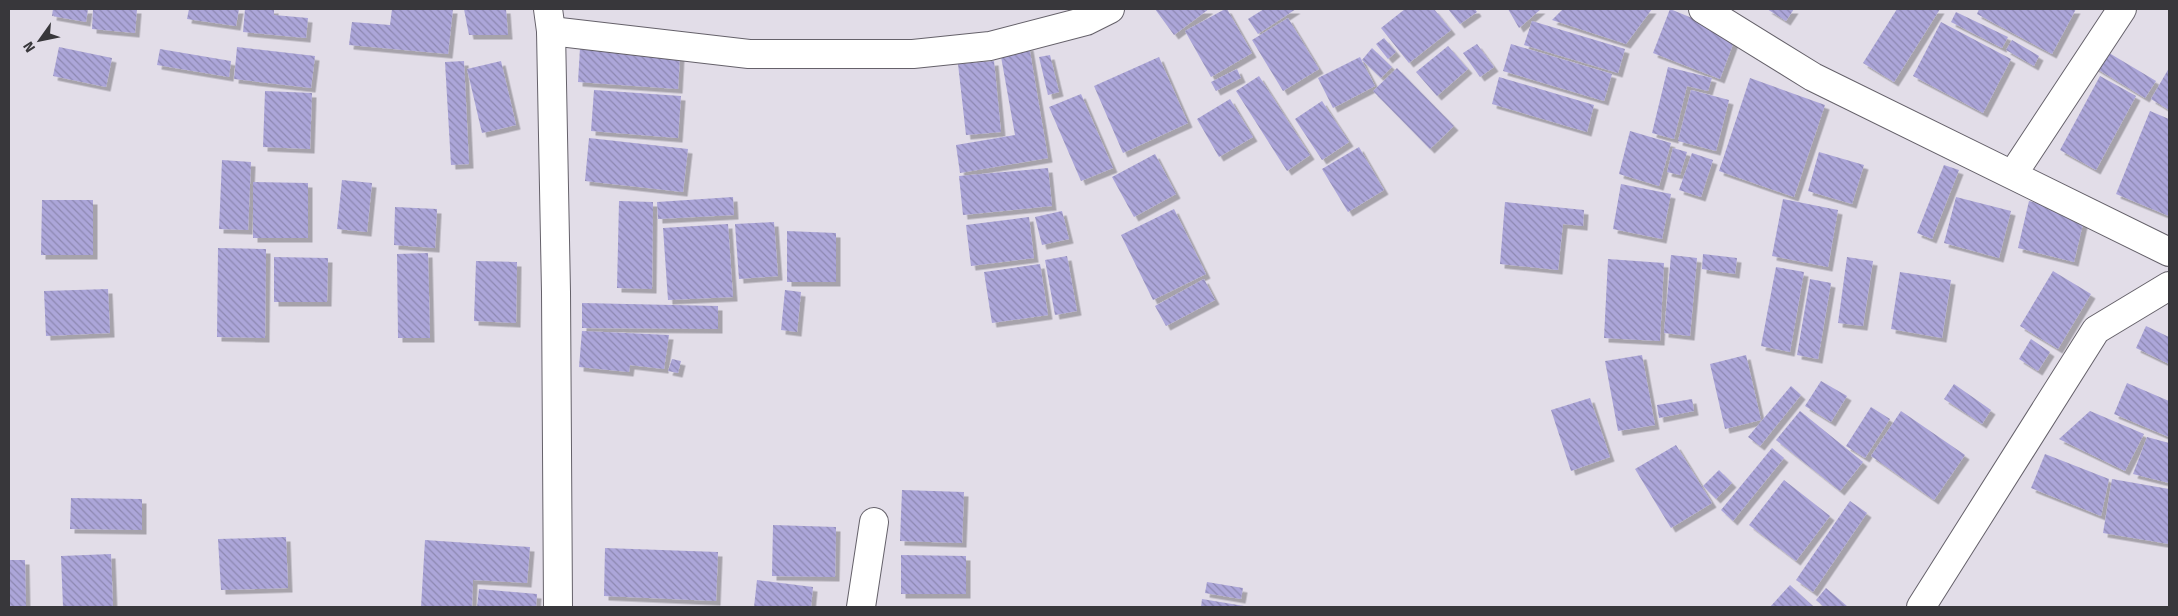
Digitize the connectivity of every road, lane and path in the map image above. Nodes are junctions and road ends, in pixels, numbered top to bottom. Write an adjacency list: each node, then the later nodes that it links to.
1 (1110, 9): 4 (street)
2 (1702, 9): 5 (street)
3 (2122, 9): 5 (street)
4 (549, 20): 9 (street)
5 (2013, 174): 6 (street)
6 (2169, 252)
7 (2169, 286): 11 (street)
8 (874, 522): 10 (street)
9 (558, 607)
10 (861, 607)
11 (1922, 607)

